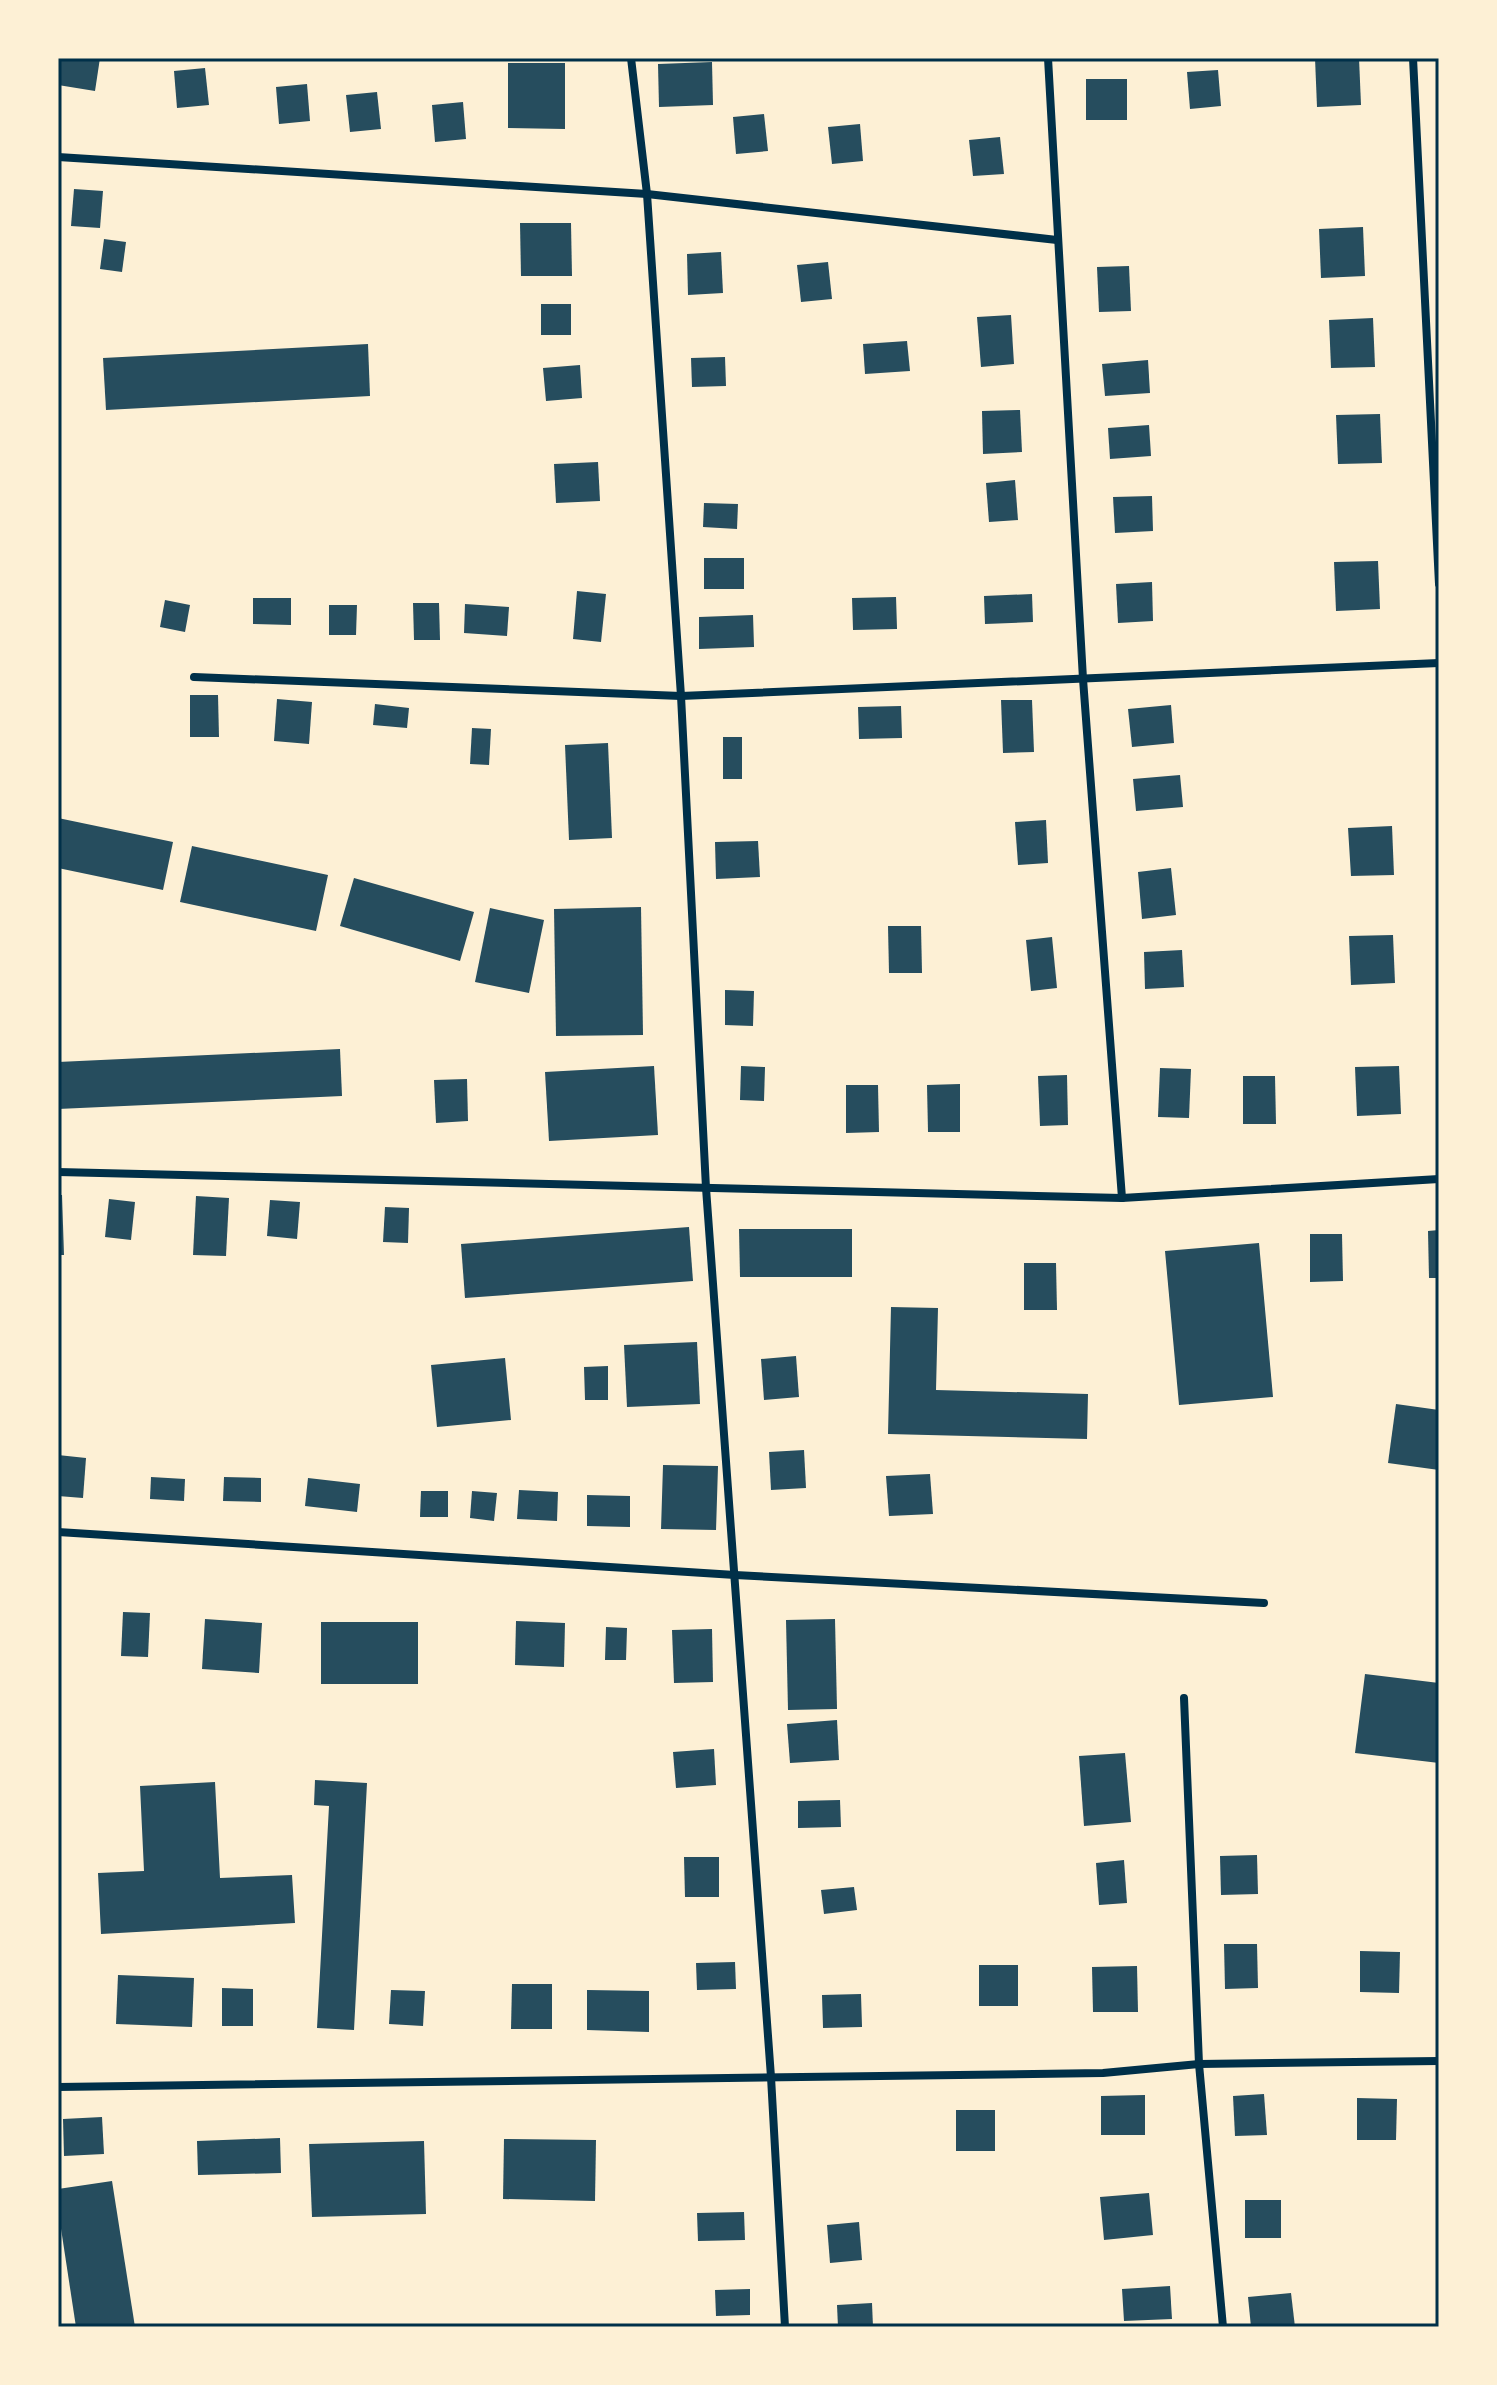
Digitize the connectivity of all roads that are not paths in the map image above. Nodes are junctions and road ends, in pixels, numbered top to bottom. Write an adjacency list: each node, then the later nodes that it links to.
1 (631, 58): 5 (street)
2 (1048, 58): 6 (street)
3 (1413, 58): 7 (street)
4 (58, 157): 5 (street)
5 (647, 194): 6 (street); 11 (street)
6 (1057, 240): 10 (street)
7 (1439, 584)
8 (1439, 663): 10 (street)
9 (194, 677): 11 (street)
10 (1083, 679): 11 (street); 15 (street)
11 (681, 696): 14 (street)
12 (58, 1172): 14 (street)
13 (1439, 1179): 15 (street)
14 (706, 1188): 15 (street); 17 (street)
15 (1122, 1198)
16 (58, 1532): 17 (street)
17 (735, 1575): 18 (street); 22 (street)
18 (1264, 1603)
19 (1184, 1698): 21 (street)
20 (1439, 2061): 21 (street)
21 (1199, 2064): 22 (street); 25 (street)
22 (771, 2077): 23 (street); 24 (street)
23 (58, 2087)
24 (785, 2327)
25 (1223, 2327)

